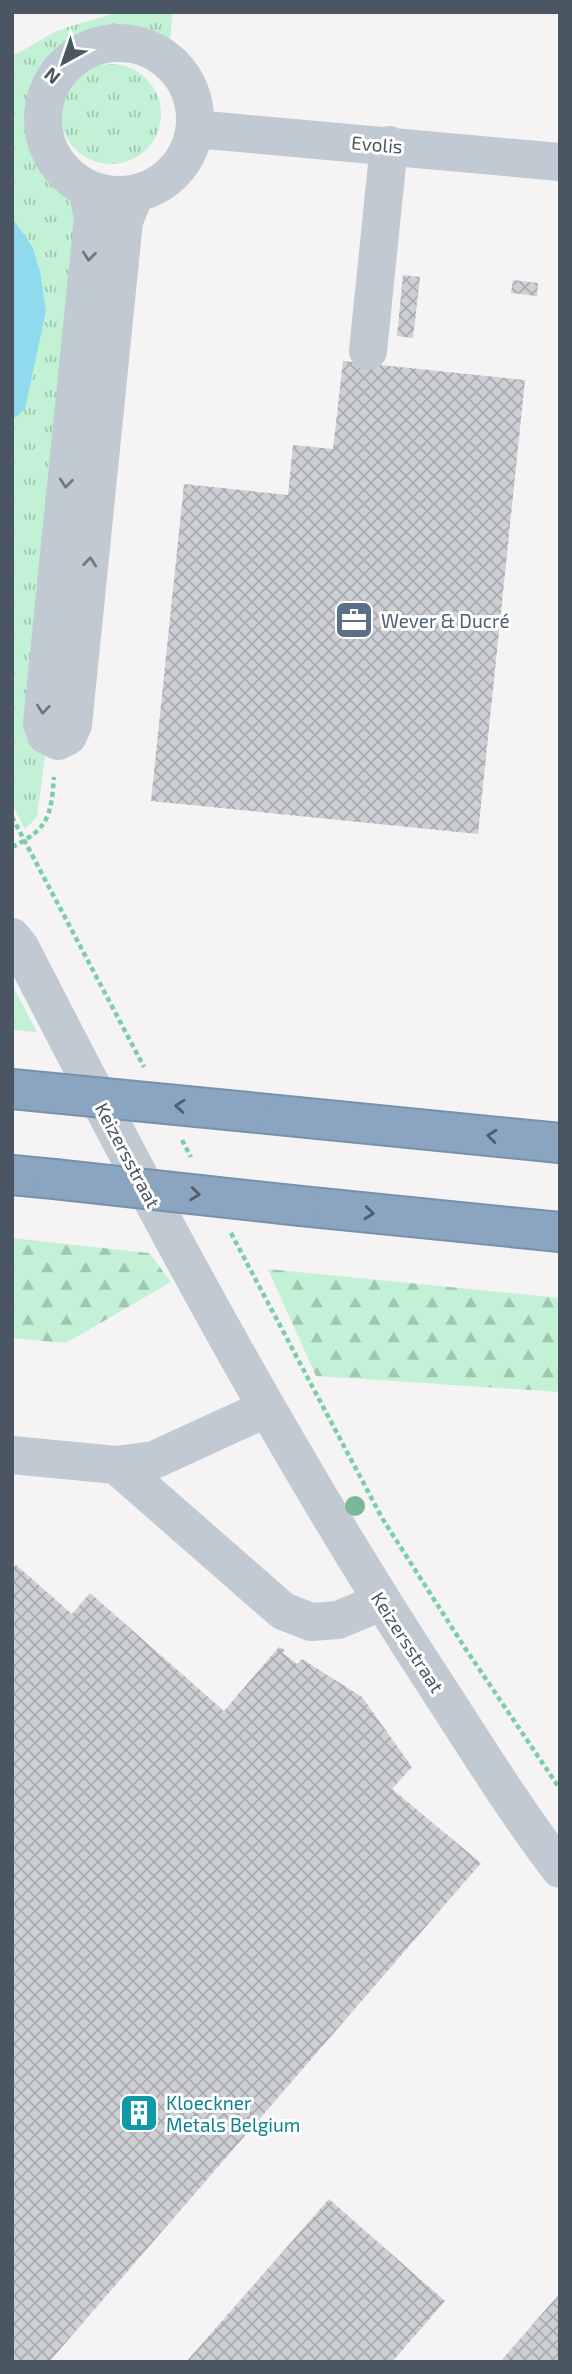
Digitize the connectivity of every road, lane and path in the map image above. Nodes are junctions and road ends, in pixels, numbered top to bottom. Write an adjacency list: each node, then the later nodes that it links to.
1 (195, 129): 2 (street, Evolis); 4 (street); 5 (street)
2 (389, 145): 3 (street, Evolis); 6 (street)
3 (560, 162)
4 (87, 189): 5 (street); 7 (street, one-way to 7)
5 (135, 194): 7 (street, one-way to 5)
6 (368, 351)
7 (58, 741): 9 (path)
8 (12, 817): 9 (path)
9 (25, 841): 10 (path); 12 (path)
10 (12, 847)
11 (12, 937): 20 (street, Keizersstraat)
12 (148, 1075)
13 (12, 1089): 15 (highway, one-way to 13, bridge)
14 (179, 1134): 16 (path)
15 (560, 1143)
16 (191, 1158)
17 (12, 1175): 19 (highway, one-way to 19, bridge)
18 (228, 1228): 24 (path)
19 (560, 1232)
20 (265, 1409): 22 (street); 23 (street, Keizersstraat)
21 (12, 1455): 22 (street)
22 (116, 1465): 23 (street)
23 (381, 1602): 25 (street, Keizersstraat)
24 (560, 1789)
25 (560, 1869)

